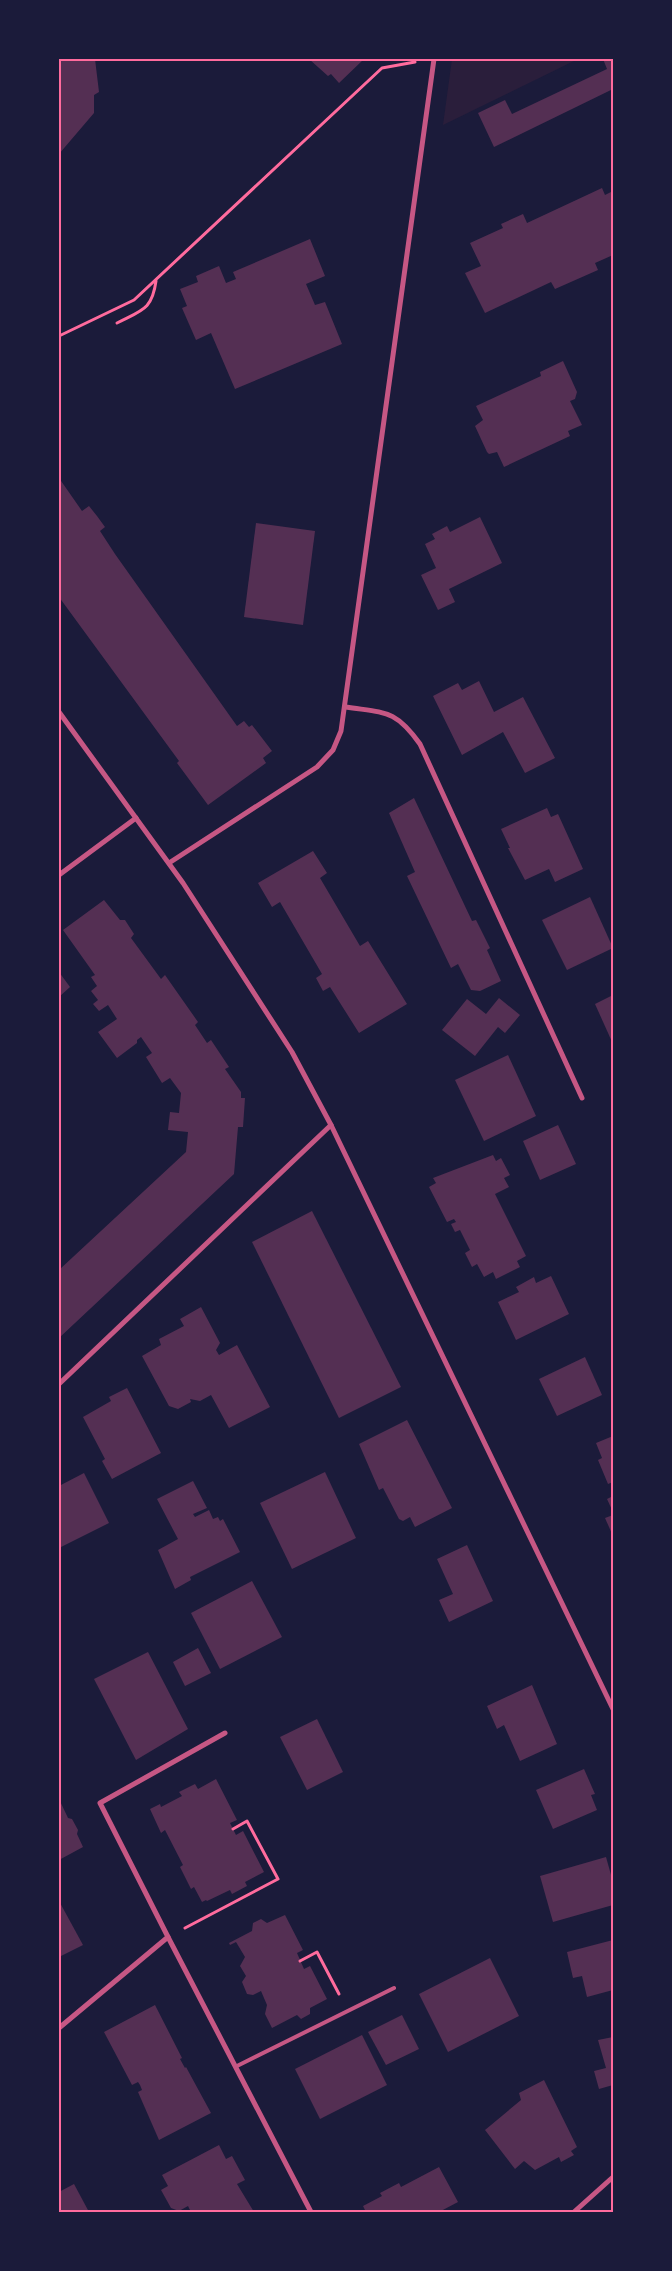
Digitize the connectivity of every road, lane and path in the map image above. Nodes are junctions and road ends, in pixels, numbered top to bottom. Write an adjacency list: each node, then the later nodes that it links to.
1 (434, 59): 6 (street)
2 (421, 60): 3 (path)
3 (156, 280): 4 (path); 5 (path)
4 (117, 323)
5 (59, 336)
6 (346, 708): 9 (street); 11 (street)
7 (59, 712): 8 (street)
8 (136, 818): 9 (street); 10 (street)
9 (169, 863): 12 (street)
10 (59, 875)
11 (582, 1098)
12 (331, 1125): 13 (street); 14 (street)
13 (59, 1384)
14 (613, 1709)
15 (225, 1733): 17 (street)
16 (233, 1829): 17 (path)
17 (168, 1937): 21 (street); 22 (street)
18 (300, 1961): 20 (path)
19 (394, 1988): 22 (lane)
20 (344, 1991)
21 (59, 2028)
22 (237, 2066): 24 (street)
23 (613, 2177): 25 (street)
24 (311, 2212)
25 (574, 2212)

